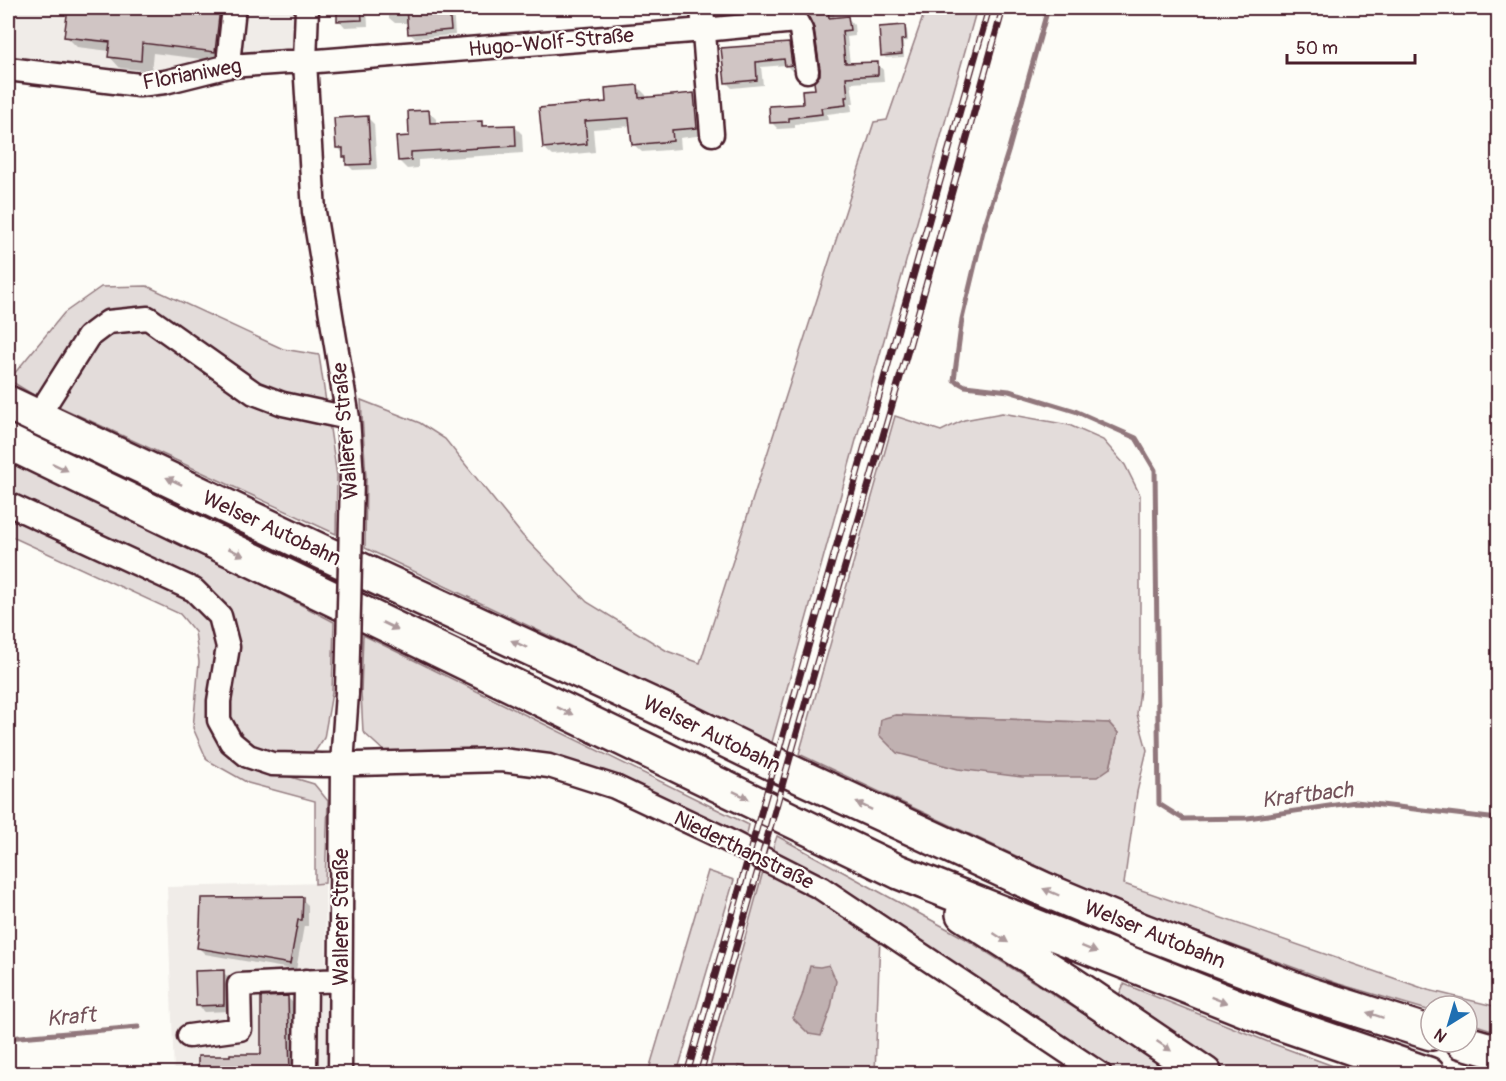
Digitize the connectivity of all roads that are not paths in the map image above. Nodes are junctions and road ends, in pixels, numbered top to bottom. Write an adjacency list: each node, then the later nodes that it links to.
1 (234, 8): 6 (street)
2 (307, 8): 5 (street, Wallerer Straße)
3 (702, 8): 4 (street)
4 (704, 30): 5 (street, Hugo-Wolf-Straße); 8 (street, Hugo-Wolf-Straße); 9 (street)
5 (305, 62): 6 (street, Florianiweg); 12 (street, Wallerer Straße)
6 (229, 66): 7 (street, Florianiweg)
7 (8, 69)
8 (807, 71)
9 (712, 134)
10 (8, 402): 11 (highway, Welser Autobahn)
11 (38, 416): 12 (street); 19 (highway, Welser Autobahn, one-way to 11)
12 (348, 418): 15 (street, Wallerer Straße, bridge)
13 (8, 442): 16 (highway, Welser Autobahn, one-way to 16)
14 (8, 504): 15 (street, Niederthanstraße)
15 (342, 764): 17 (street, Wallerer Straße); 25 (street, Niederthanstraße)
16 (899, 872): 26 (highway, one-way to 26); 27 (highway, Welser Autobahn, one-way to 27)
17 (341, 980): 18 (street); 24 (street, Wallerer Straße)
18 (306, 981): 20 (street); 23 (street)
19 (1419, 1029)
20 (189, 1036)
21 (1479, 1047): 22 (highway)
22 (1498, 1052)
23 (305, 1074)
24 (340, 1074)
25 (1100, 1074)
26 (1205, 1074)
27 (1428, 1074)

